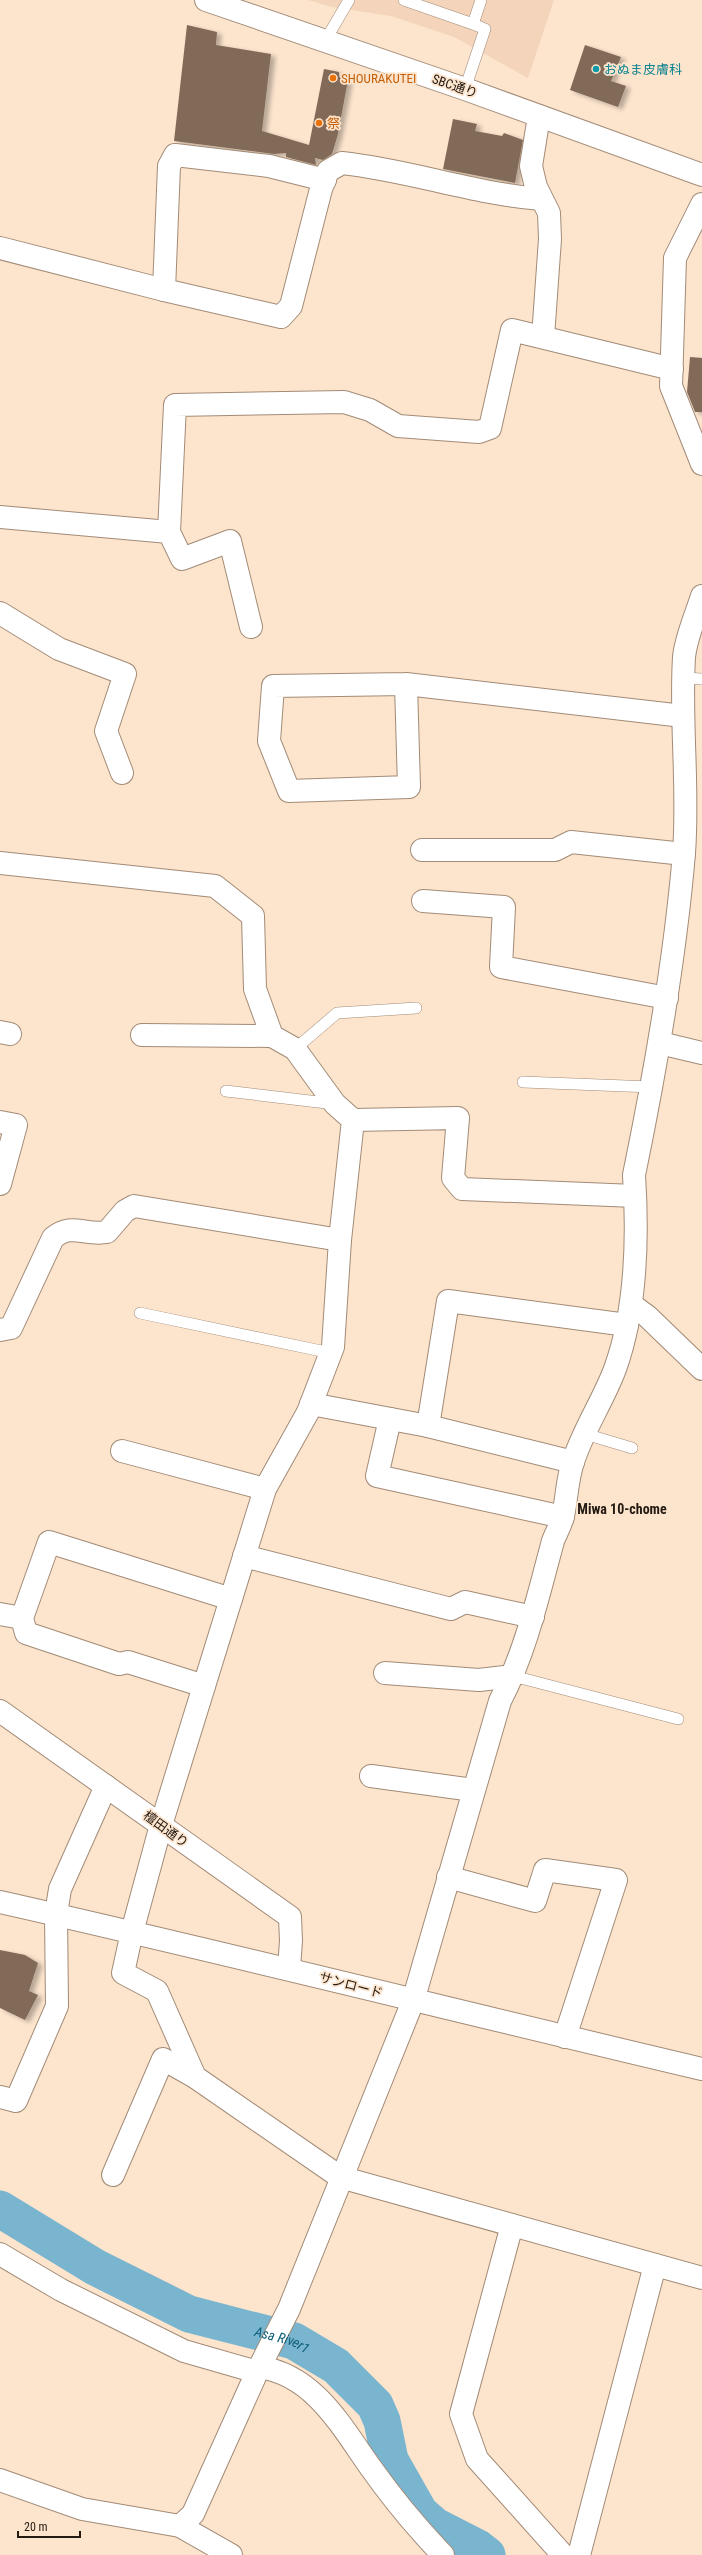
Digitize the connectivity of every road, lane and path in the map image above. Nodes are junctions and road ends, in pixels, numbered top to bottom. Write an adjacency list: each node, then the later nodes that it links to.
1 (206, 0): 6 (street, SBC通り)
2 (349, 0): 6 (lane)
3 (404, 0): 5 (lane)
4 (481, 0): 5 (lane)
5 (473, 24): 7 (lane)
6 (324, 41): 7 (street, SBC通り)
7 (465, 89): 8 (street, SBC通り)
8 (539, 116): 9 (street, SBC通り); 11 (street)
9 (702, 175)
10 (325, 180): 11 (street); 14 (street); 14 (street)
11 (541, 199): 15 (street)
12 (702, 204): 16 (street)
13 (0, 248): 14 (street)
14 (164, 290)
15 (543, 337): 16 (street); 19 (street)
16 (672, 368): 17 (street)
17 (702, 464)
18 (0, 517): 19 (street)
19 (169, 532): 22 (street)
20 (702, 596): 23 (street)
21 (0, 613): 26 (street)
22 (251, 628)
23 (693, 679): 25 (street)
24 (406, 684): 24 (street); 25 (street)
25 (683, 716): 27 (street)
26 (122, 773)
27 (695, 808): 29 (street)
28 (422, 850): 29 (street)
29 (684, 854): 32 (street)
30 (0, 863): 35 (street)
31 (423, 902): 32 (street)
32 (667, 998): 36 (street)
33 (416, 1008): 37 (lane)
34 (142, 1035): 35 (street)
35 (272, 1036): 37 (street)
36 (660, 1043): 38 (street); 40 (street)
37 (295, 1049): 42 (street)
38 (702, 1053)
39 (523, 1082): 40 (lane)
40 (652, 1088): 46 (street)
41 (226, 1091): 42 (lane)
42 (336, 1104): 43 (street)
43 (353, 1120): 46 (street); 47 (street)
44 (0, 1122): 45 (street)
45 (0, 1184)
46 (635, 1196): 49 (street)
47 (340, 1240): 50 (street); 51 (street)
48 (140, 1313): 51 (lane)
49 (629, 1315): 52 (street); 55 (street); 56 (street)
50 (0, 1330)
51 (331, 1353): 53 (street)
52 (702, 1369)
53 (311, 1404): 54 (street); 60 (street)
54 (390, 1419): 55 (street); 61 (street)
55 (428, 1426): 59 (street)
56 (585, 1434): 57 (lane); 59 (street)
57 (632, 1448)
58 (122, 1451): 60 (street)
59 (572, 1462): 61 (street)
60 (265, 1489): 62 (street)
61 (563, 1517): 65 (street)
62 (244, 1556): 63 (street); 65 (street)
63 (231, 1599): 66 (street); 69 (street)
64 (0, 1614): 66 (street)
65 (533, 1617): 68 (street)
66 (22, 1618): 69 (street)
67 (385, 1673): 68 (street)
68 (513, 1676): 71 (lane); 74 (street)
69 (204, 1686): 75 (street)
70 (0, 1711): 73 (street, 檀田通り)
71 (678, 1719)
72 (371, 1776): 74 (street)
73 (106, 1786): 75 (street, 檀田通り); 78 (street)
74 (473, 1790): 76 (street)
75 (161, 1825): 79 (street); 80 (street, 檀田通り)
76 (448, 1877): 81 (street); 82 (street)
77 (0, 1902): 78 (street, サンロード)
78 (56, 1914): 79 (street, サンロード); 85 (street)
79 (132, 1932): 80 (street, サンロード); 84 (street)
80 (289, 1968): 81 (street, サンロード)
81 (413, 2001): 82 (street, サンロード); 87 (street)
82 (565, 2037): 83 (street, サンロード)
83 (702, 2069)
84 (195, 2077): 86 (street); 87 (street)
85 (0, 2097)
86 (113, 2176)
87 (340, 2177): 88 (street); 92 (street)
88 (512, 2225): 90 (street); 97 (street)
89 (0, 2254): 92 (street)
90 (656, 2265): 91 (street); 98 (street)
91 (702, 2278)
92 (260, 2366): 94 (street); 96 (street)
93 (0, 2480): 94 (street)
94 (180, 2526): 95 (street)
95 (231, 2555)
96 (443, 2555)
97 (563, 2555)
98 (579, 2555)

